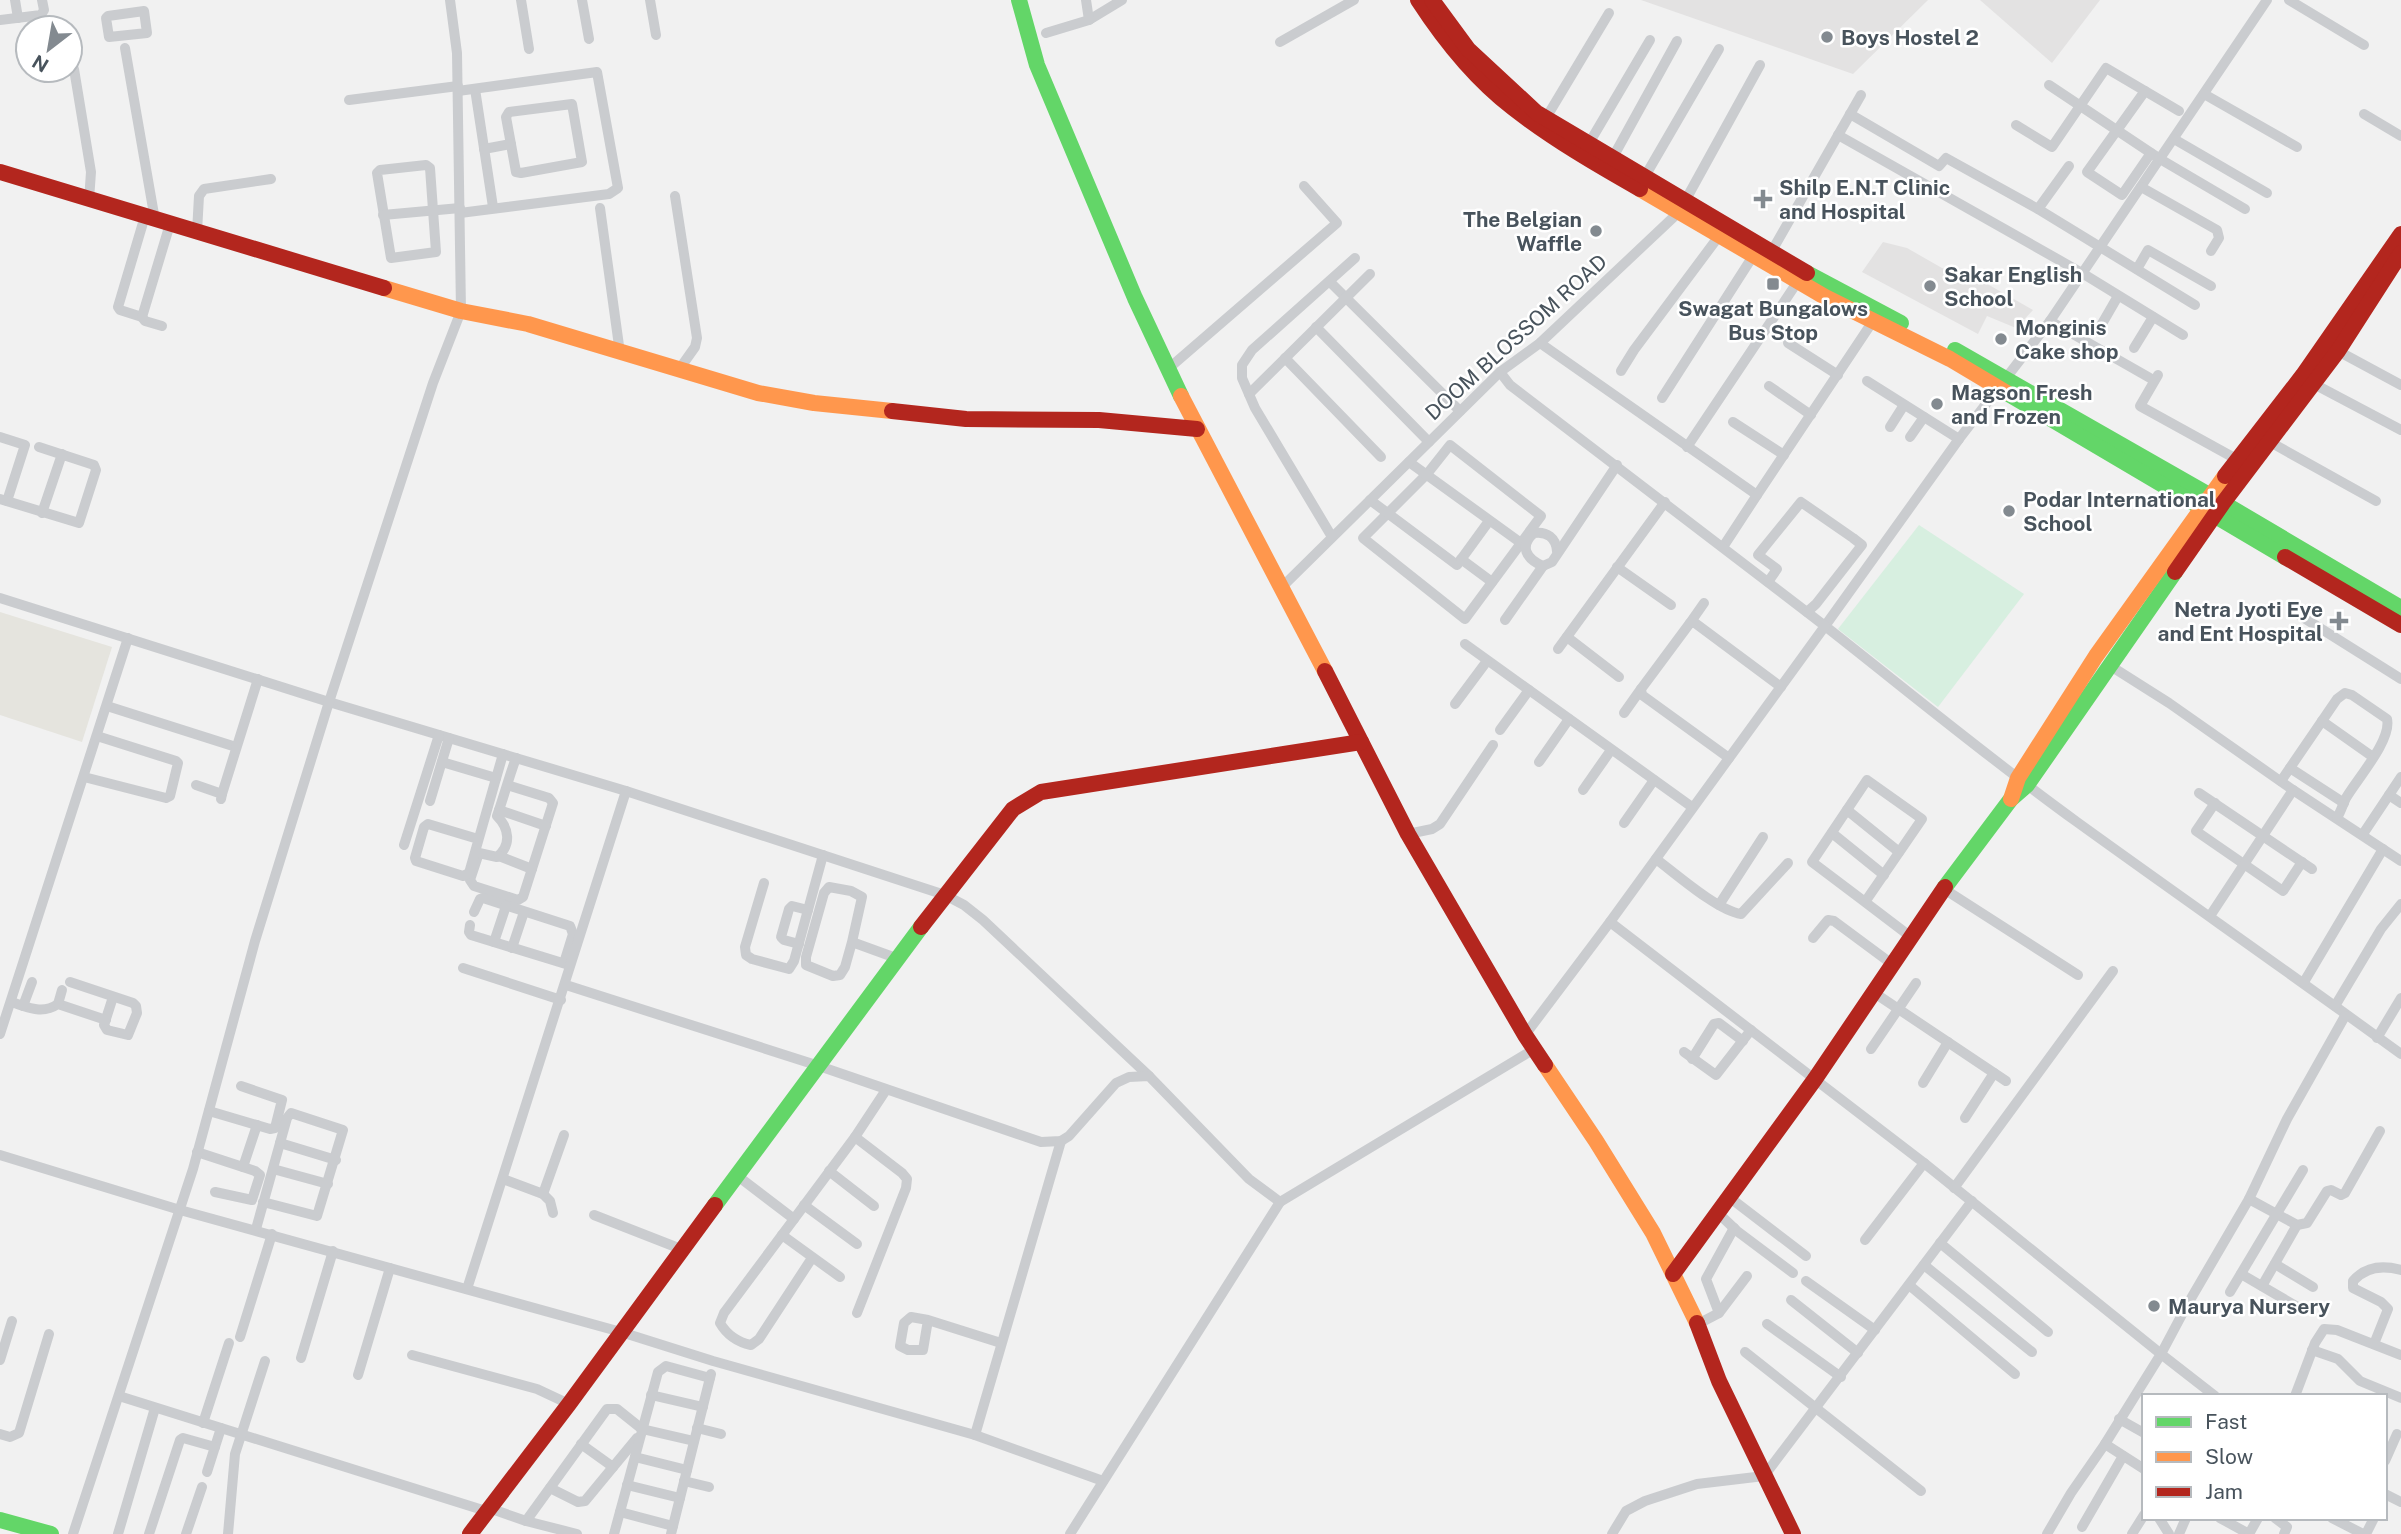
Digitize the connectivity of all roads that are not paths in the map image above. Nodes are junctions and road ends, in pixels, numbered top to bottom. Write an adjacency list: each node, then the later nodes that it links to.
1 (117, 0): 15 (street)
2 (450, 0): 30 (street)
3 (521, 0): 25 (street)
4 (582, 0): 19 (street)
5 (650, 0): 18 (street)
6 (1020, 0): 102 (street)
7 (1086, 0): 16 (street)
8 (1122, 0): 16 (street)
9 (1354, 0): 22 (street)
10 (1418, 0): 40 (street)
11 (1432, 0): 40 (street)
12 (2267, 0): 34 (street)
13 (2290, 0): 23 (street)
14 (1609, 13): 40 (street)
15 (120, 14)
16 (1088, 20): 17 (street)
17 (1046, 33)
18 (656, 35)
19 (589, 39)
20 (1650, 40): 47 (street)
21 (1677, 41): 51 (street)
22 (1280, 42)
23 (2364, 45)
24 (125, 48): 69 (street)
25 (529, 50)
26 (1718, 50): 54 (street)
27 (1760, 65): 62 (street, DOOM BLOSSOM ROAD)
28 (76, 84): 60 (street)
29 (2049, 85): 36 (street)
30 (458, 89): 31 (street); 35 (street); 67 (street)
31 (475, 89): 49 (street); 61 (street)
32 (2145, 91): 36 (street); 37 (street); 42 (street)
33 (1861, 94): 38 (street)
34 (2204, 94): 45 (street); 48 (street)
35 (349, 100)
36 (2081, 106): 41 (street); 42 (street)
37 (2179, 111)
38 (1850, 114): 44 (street); 65 (street)
39 (2364, 114): 43 (street)
40 (1538, 118): 47 (street); 62 (street)
41 (2016, 125)
42 (2116, 130): 50 (street); 50 (street)
43 (2400, 133)
44 (1838, 135): 76 (street); 80 (street)
45 (2174, 139): 50 (street); 58 (street)
46 (511, 144): 46 (street); 49 (street)
47 (1588, 145): 51 (street)
48 (2297, 147)
49 (484, 149): 61 (street)
50 (2155, 156): 57 (street); 64 (street)
51 (1612, 159): 54 (street)
52 (2069, 166): 65 (street)
53 (0, 172): 60 (street)
54 (1644, 178): 62 (street)
55 (271, 179): 70 (street)
56 (1304, 186): 102 (street)
57 (2141, 187): 73 (street); 74 (street)
58 (2267, 193)
59 (675, 196): 103 (street)
60 (89, 200): 69 (street)
61 (493, 207): 67 (street)
62 (1681, 207): 72 (street); 76 (street); 96 (street, DOOM BLOSSOM ROAD)
63 (600, 208): 100 (street)
64 (2245, 208)
65 (2038, 209): 73 (street)
66 (434, 210): 67 (street); 68 (street); 68 (street); 68 (street)
67 (460, 211): 87 (street)
68 (383, 215)
69 (157, 220): 70 (street); 89 (street); 89 (street)
70 (197, 232): 87 (street)
71 (2401, 234): 132 (street)
72 (1719, 236): 76 (street); 104 (street)
73 (2100, 247): 78 (street); 80 (street)
74 (2211, 251)
75 (2401, 254): 99 (street)
76 (1763, 256): 81 (street); 88 (street); 113 (street)
77 (1354, 258): 82 (street)
78 (2137, 270): 83 (street); 86 (street)
79 (1370, 274): 85 (street)
80 (2082, 274): 84 (street); 91 (street)
81 (1798, 281): 88 (street); 128 (street)
82 (1329, 282): 85 (street); 112 (street)
83 (2211, 286)
84 (2118, 296): 90 (street); 94 (street)
85 (1346, 297): 93 (street); 115 (street)
86 (2195, 305)
87 (461, 311): 100 (street); 177 (street)
88 (1876, 316): 106 (street); 108 (street)
89 (142, 317): 92 (street)
90 (2153, 317): 95 (street); 98 (street)
91 (2049, 321): 108 (street); 132 (street)
92 (162, 326)
93 (1316, 327): 101 (street); 125 (street)
94 (2099, 329)
95 (2183, 335)
96 (1540, 343): 105 (street, DOOM BLOSSOM ROAD); 128 (street)
97 (1788, 343): 106 (street)
98 (2134, 348)
99 (2338, 351): 109 (street); 110 (street)
100 (620, 353): 103 (street)
101 (1285, 358): 112 (street); 131 (street)
102 (1168, 369): 120 (street)
103 (678, 371): 120 (street)
104 (1621, 371)
105 (1500, 372): 115 (street, DOOM BLOSSOM ROAD); 134 (street)
106 (1838, 375): 116 (street)
107 (1867, 381): 114 (street)
108 (2001, 384): 124 (street); 141 (street)
109 (2314, 384): 121 (street); 126 (street)
110 (2401, 385)
111 (1769, 386): 116 (street)
112 (1249, 394): 145 (street)
113 (1662, 398)
114 (1904, 405): 117 (street); 119 (street)
115 (1460, 411): 125 (street, DOOM BLOSSOM ROAD)
116 (1811, 415): 130 (street)
117 (1924, 417): 123 (street); 124 (street)
118 (1734, 422): 130 (street)
119 (1890, 427)
120 (1197, 429): 154 (street)
121 (2401, 430)
122 (0, 437): 137 (street)
123 (1910, 438)
124 (1959, 439): 164 (street)
125 (1429, 442): 133 (street, DOOM BLOSSOM ROAD)
126 (2270, 442): 139 (street); 141 (street)
127 (39, 447): 129 (street)
128 (1687, 447): 136 (street)
129 (62, 454): 142 (street); 142 (street)
130 (1784, 455): 136 (street)
131 (1381, 457)
132 (2238, 460): 141 (street)
133 (1409, 462): 135 (street); 138 (street, DOOM BLOSSOM ROAD)
134 (1617, 465): 140 (street); 148 (street)
135 (1427, 474): 143 (street); 144 (street); 146 (street)
136 (1757, 495): 147 (street)
137 (4, 500): 142 (street)
138 (1370, 500): 143 (street); 145 (street, DOOM BLOSSOM ROAD)
139 (2376, 501)
140 (1665, 502): 147 (street); 151 (street)
141 (2212, 505): 158 (street); 163 (street); 170 (street); 201 (street)
142 (42, 513)
143 (1388, 513): 149 (street); 152 (street)
144 (1489, 521): 146 (street); 149 (street)
145 (1332, 537): 154 (street, DOOM BLOSSOM ROAD)
146 (1521, 543): 152 (street)
147 (1723, 547): 153 (street)
148 (1558, 551): 150 (street); 150 (street)
149 (1461, 559): 152 (street)
150 (1543, 566): 161 (street)
151 (1617, 567): 157 (street); 165 (street)
152 (1492, 582)
153 (1768, 582): 159 (street); 159 (street)
154 (1282, 587): 186 (street)
155 (0, 598): 166 (street)
156 (1704, 603): 162 (street)
157 (1671, 606)
158 (2401, 608)
159 (1807, 612): 164 (street)
160 (2296, 613): 173 (street)
161 (1505, 620)
162 (1690, 623): 174 (street); 175 (street)
163 (2401, 625)
164 (1825, 626): 174 (street); 201 (street)
165 (1567, 637): 168 (street); 171 (street)
166 (128, 638): 172 (street); 179 (street)
167 (1465, 644): 169 (street)
168 (1558, 649)
169 (1487, 660): 176 (street); 178 (street)
170 (2109, 665): 201 (street); 202 (street)
171 (1619, 677)
172 (258, 679): 177 (street); 188 (street)
173 (2401, 679)
174 (1781, 687): 193 (street)
175 (1641, 689): 180 (street); 193 (street)
176 (1528, 690): 181 (street); 183 (street)
177 (329, 702): 185 (street); 296 (street)
178 (1455, 704)
179 (107, 706): 184 (street); 188 (street)
180 (1624, 713)
181 (1569, 719): 189 (street); 195 (street)
182 (2322, 722): 191 (street); 191 (street); 196 (street)
183 (1500, 730)
184 (97, 736): 197 (street); 197 (street)
185 (444, 736): 190 (street); 194 (street); 226 (street)
186 (1361, 742): 221 (street); 241 (street)
187 (1493, 745): 221 (street)
188 (236, 747): 203 (street)
189 (1611, 750): 200 (street); 205 (street)
190 (503, 754): 192 (street); 199 (street)
191 (2373, 757): 212 (street)
192 (516, 758): 204 (street); 207 (street)
193 (1729, 758): 214 (street)
194 (442, 762): 199 (street); 210 (street)
195 (1538, 762)
196 (2290, 768): 202 (street); 212 (street)
197 (84, 777): 271 (street)
198 (2401, 777): 209 (street)
199 (496, 778): 225 (street)
200 (1654, 780): 214 (street); 218 (street)
201 (2023, 781): 240 (street); 249 (street)
202 (2281, 781): 206 (street)
203 (196, 785)
204 (507, 785): 215 (street); 219 (street)
205 (1583, 790)
206 (2293, 790): 217 (street); 223 (street)
207 (626, 791): 229 (street); 260 (street)
208 (2199, 793): 211 (street)
209 (2389, 794): 213 (street); 222 (street)
210 (430, 801)
211 (2215, 803): 223 (street); 235 (street)
212 (2344, 803): 217 (street)
213 (2401, 803)
214 (1692, 807): 231 (street)
215 (499, 810): 219 (street); 230 (street)
216 (1847, 810): 220 (street); 228 (street); 228 (street)
217 (2337, 818): 222 (street)
218 (1624, 823)
219 (546, 826): 236 (street)
220 (1832, 833): 238 (street); 242 (street)
221 (1408, 834): 281 (street)
222 (2363, 834): 227 (street)
223 (2263, 836): 233 (street); 235 (street)
224 (1763, 837): 244 (street)
225 (478, 839): 225 (street)
226 (404, 845)
227 (2383, 849): 232 (street); 265 (street)
228 (1899, 852): 238 (street)
229 (823, 855): 241 (street); 246 (street)
230 (499, 856): 236 (street); 236 (street)
231 (1656, 859): 244 (street); 250 (street)
232 (2401, 861)
233 (2302, 862): 235 (street); 237 (street)
234 (1788, 863): 244 (street)
235 (2245, 864): 249 (street)
236 (532, 869)
237 (2312, 869)
238 (1884, 874): 242 (street)
239 (764, 883): 256 (street)
240 (1944, 889): 253 (street); 263 (street)
241 (945, 895): 258 (street); 290 (street)
242 (1866, 902): 253 (street)
243 (2401, 904): 275 (street)
244 (1719, 905)
245 (506, 906): 247 (street); 248 (street); 254 (street)
246 (808, 910): 256 (street); 256 (street)
247 (474, 912)
248 (524, 912): 257 (street); 260 (street)
249 (2210, 916): 265 (street)
250 (1610, 922): 279 (street); 281 (street)
251 (470, 925): 254 (street)
252 (1813, 937): 259 (street)
253 (1911, 937): 259 (street)
254 (494, 942): 257 (street)
255 (852, 942): 255 (street); 258 (street)
256 (799, 944)
257 (512, 948): 260 (street)
258 (896, 958): 288 (street)
259 (1892, 964): 268 (street)
260 (568, 965): 267 (street)
261 (463, 968): 270 (street)
262 (2113, 971): 315 (street)
263 (2078, 975)
264 (32, 982): 274 (street)
265 (2304, 982): 275 (street)
266 (1916, 983): 276 (street)
267 (566, 985): 270 (street); 288 (street)
268 (1873, 992): 276 (street); 291 (street)
269 (113, 996): 272 (street); 278 (street); 278 (street)
270 (561, 1000): 313 (street)
271 (11, 1002): 274 (street); 280 (street)
272 (58, 1004): 274 (street); 278 (street)
273 (2399, 1005): 282 (street)
274 (23, 1006)
275 (2335, 1006): 277 (street)
276 (1898, 1009): 284 (street); 286 (street)
277 (2345, 1016): 282 (street); 319 (street)
278 (106, 1020)
279 (1751, 1030): 283 (street); 291 (street)
280 (0, 1034)
281 (1525, 1035): 285 (street)
282 (2377, 1038): 287 (street)
283 (1743, 1041): 283 (street)
284 (1948, 1042): 289 (street); 293 (street)
285 (1536, 1048): 322 (street); 350 (street)
286 (1871, 1049)
287 (2401, 1055)
288 (816, 1065): 295 (street); 312 (street)
289 (1994, 1073): 292 (street); 297 (street)
290 (1149, 1076): 302 (street); 322 (street)
291 (1815, 1079): 307 (street); 318 (street)
292 (2006, 1081)
293 (1923, 1083)
294 (242, 1086): 298 (street)
295 (886, 1090): 301 (street); 302 (street)
296 (209, 1111): 298 (street); 304 (street)
297 (1965, 1118)
298 (257, 1125): 308 (street)
299 (2380, 1131): 331 (street)
300 (564, 1135): 317 (street)
301 (855, 1137): 311 (street); 362 (street)
302 (1061, 1141): 374 (street)
303 (280, 1143): 306 (street); 306 (street); 309 (street)
304 (197, 1152): 308 (street); 325 (street)
305 (0, 1155): 325 (street)
306 (336, 1160): 314 (street)
307 (1924, 1163): 315 (street); 337 (street)
308 (243, 1167): 316 (street)
309 (273, 1168): 314 (street); 321 (street)
310 (2303, 1170): 328 (street)
311 (829, 1171): 323 (street); 324 (street)
312 (735, 1174): 330 (street); 341 (street)
313 (503, 1179): 317 (street); 358 (street)
314 (328, 1184): 321 (street)
315 (1954, 1188): 320 (street)
316 (215, 1192)
317 (543, 1194): 326 (street)
318 (1729, 1197): 327 (street); 343 (street)
319 (2249, 1199): 328 (street); 380 (street)
320 (1972, 1201): 338 (street); 380 (street)
321 (263, 1202): 333 (street)
322 (1280, 1202): 424 (street)
323 (804, 1205): 330 (street); 339 (street)
324 (874, 1206)
325 (180, 1210): 333 (street); 395 (street)
326 (554, 1213)
327 (1718, 1213): 332 (street); 350 (street)
328 (2277, 1214): 331 (street); 351 (street)
329 (594, 1215): 335 (street)
330 (794, 1219): 336 (street)
331 (2297, 1225): 345 (street)
332 (1734, 1228): 349 (street); 363 (street)
333 (256, 1229): 334 (street)
334 (272, 1234): 342 (street); 372 (street)
335 (643, 1234): 340 (street); 341 (street)
336 (782, 1235): 344 (street); 344 (street)
337 (1865, 1240)
338 (1940, 1243): 346 (street); 370 (street)
339 (857, 1244)
340 (639, 1247)
341 (681, 1249): 369 (street)
342 (333, 1251): 347 (street); 383 (street)
343 (1806, 1256)
344 (812, 1258): 353 (street)
345 (2275, 1264): 356 (street); 357 (street)
346 (1924, 1265): 355 (street); 378 (street)
347 (390, 1268): 358 (street); 388 (street)
348 (2401, 1270): 375 (street)
349 (1793, 1273)
350 (1673, 1274): 366 (street)
351 (2241, 1274): 356 (street); 359 (street)
352 (1746, 1276): 363 (street)
353 (840, 1277)
354 (1806, 1281): 368 (street)
355 (1909, 1285): 368 (street); 387 (street)
356 (2262, 1286): 361 (street)
357 (2313, 1286)
358 (467, 1289): 369 (street)
359 (2230, 1292)
360 (1791, 1300): 379 (street)
361 (2296, 1306)
362 (858, 1313)
363 (1719, 1313): 366 (street)
364 (928, 1320): 374 (street)
365 (12, 1321): 384 (street)
366 (1698, 1324): 423 (street)
367 (1767, 1324): 389 (street)
368 (1875, 1330): 379 (street)
369 (621, 1332): 386 (street); 397 (street)
370 (2048, 1332)
371 (49, 1334): 407 (street)
372 (240, 1338)
373 (229, 1343): 402 (street)
374 (1001, 1343): 411 (street)
375 (2374, 1344): 376 (street); 382 (street)
376 (2312, 1350): 392 (street); 396 (street)
377 (1745, 1352): 400 (street)
378 (2032, 1352)
379 (1858, 1353): 389 (street)
380 (2161, 1354): 391 (street); 394 (street)
381 (412, 1355): 397 (street)
382 (2401, 1355)
383 (301, 1358)
384 (0, 1360)
385 (265, 1361): 408 (street)
386 (714, 1361): 390 (street); 411 (street)
387 (2015, 1374)
388 (358, 1375)
389 (1841, 1377): 400 (street)
390 (710, 1378): 393 (street); 398 (street)
391 (2212, 1394)
392 (2296, 1394)
393 (651, 1395): 398 (street); 405 (street)
394 (2140, 1395): 401 (street)
395 (119, 1396): 399 (street); 443 (street)
396 (2401, 1398)
397 (569, 1404): 431 (street)
398 (703, 1407): 404 (street)
399 (155, 1408): 402 (street); 444 (street)
400 (1816, 1409): 423 (street); 429 (street)
401 (2119, 1419): 406 (street); 414 (street)
402 (203, 1423): 403 (street)
403 (221, 1428): 408 (street); 415 (street)
404 (697, 1429): 409 (street); 412 (street)
405 (642, 1431): 412 (street); 413 (street); 418 (street); 419 (street)
406 (2142, 1432)
407 (0, 1434)
408 (241, 1434): 431 (street); 447 (street)
409 (721, 1434)
410 (2397, 1434): 417 (street)
411 (975, 1435): 424 (street)
412 (694, 1441): 422 (street)
413 (581, 1444): 419 (street); 428 (street)
414 (2105, 1444): 416 (street); 454 (street)
415 (215, 1447): 421 (street); 445 (street)
416 (2123, 1455): 420 (street); 439 (street)
417 (2387, 1456)
418 (635, 1457): 422 (street); 425 (street)
419 (613, 1467): 428 (street)
420 (2142, 1468)
421 (207, 1472)
422 (686, 1475): 427 (street); 430 (street)
423 (1764, 1476): 452 (street); 453 (street)
424 (1103, 1481): 451 (street)
425 (627, 1485): 430 (street); 432 (street)
426 (202, 1487): 446 (street)
427 (709, 1487)
428 (550, 1488): 438 (street)
429 (1921, 1491)
430 (680, 1498): 440 (street)
431 (488, 1509): 438 (street); 448 (street)
432 (620, 1512): 440 (street); 450 (street)
433 (2142, 1518): 455 (street)
434 (0, 1520): 442 (street)
435 (2224, 1520): 456 (street)
436 (2278, 1520): 457 (street)
437 (2336, 1520): 458 (street)
438 (526, 1521): 441 (street)
439 (2082, 1527)
440 (672, 1530)
441 (561, 1532): 449 (street)
442 (51, 1534)
443 (73, 1534)
444 (118, 1534)
445 (149, 1534)
446 (186, 1534)
447 (228, 1534)
448 (470, 1534)
449 (577, 1534)
450 (614, 1534)
451 (1070, 1534)
452 (1612, 1534)
453 (1793, 1534)
454 (2047, 1534)
455 (2132, 1534)
456 (2249, 1534)
457 (2284, 1534)
458 (2364, 1534)

